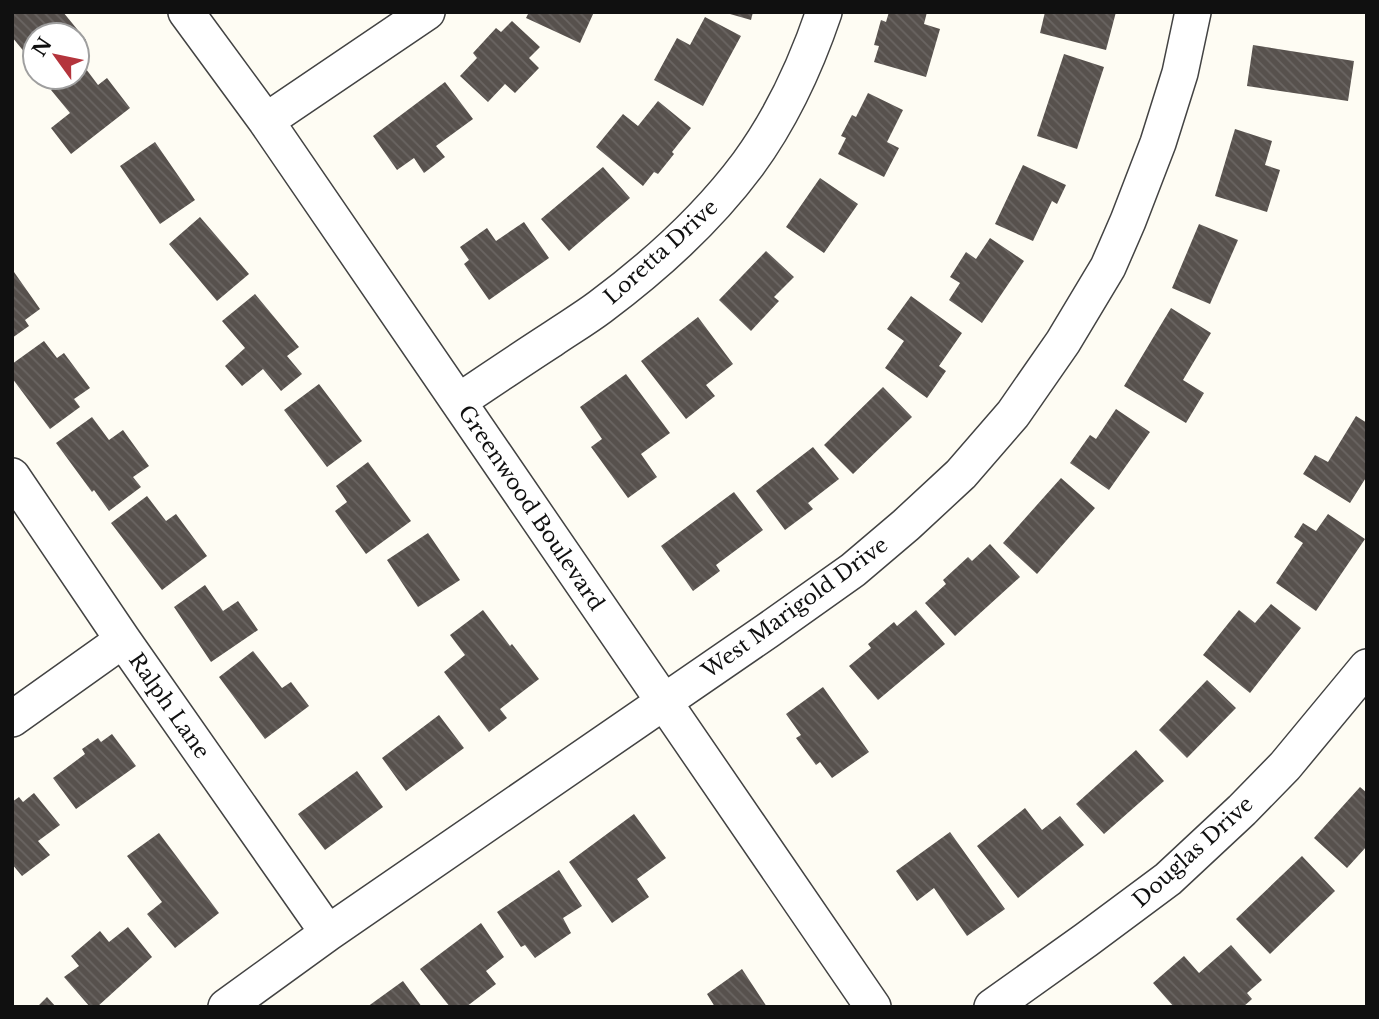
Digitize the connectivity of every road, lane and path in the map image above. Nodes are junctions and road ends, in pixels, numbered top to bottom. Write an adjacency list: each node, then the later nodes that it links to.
1 (186, 12): 5 (street, Greenwood Boulevard)
2 (427, 12): 5 (street)
3 (824, 12): 6 (street, Loretta Drive)
4 (1193, 12): 10 (street, West Marigold Drive)
5 (266, 121): 6 (street, Greenwood Boulevard)
6 (459, 401): 10 (street, Greenwood Boulevard)
7 (12, 476): 8 (street, Ralph Lane)
8 (123, 640): 11 (street); 12 (street, Ralph Lane)
9 (1367, 667): 15 (street, Douglas Drive)
10 (663, 702): 12 (street, West Marigold Drive); 14 (street, Greenwood Boulevard)
11 (12, 719)
12 (328, 933): 13 (street, West Marigold Drive)
13 (226, 1007)
14 (873, 1007)
15 (992, 1007)

